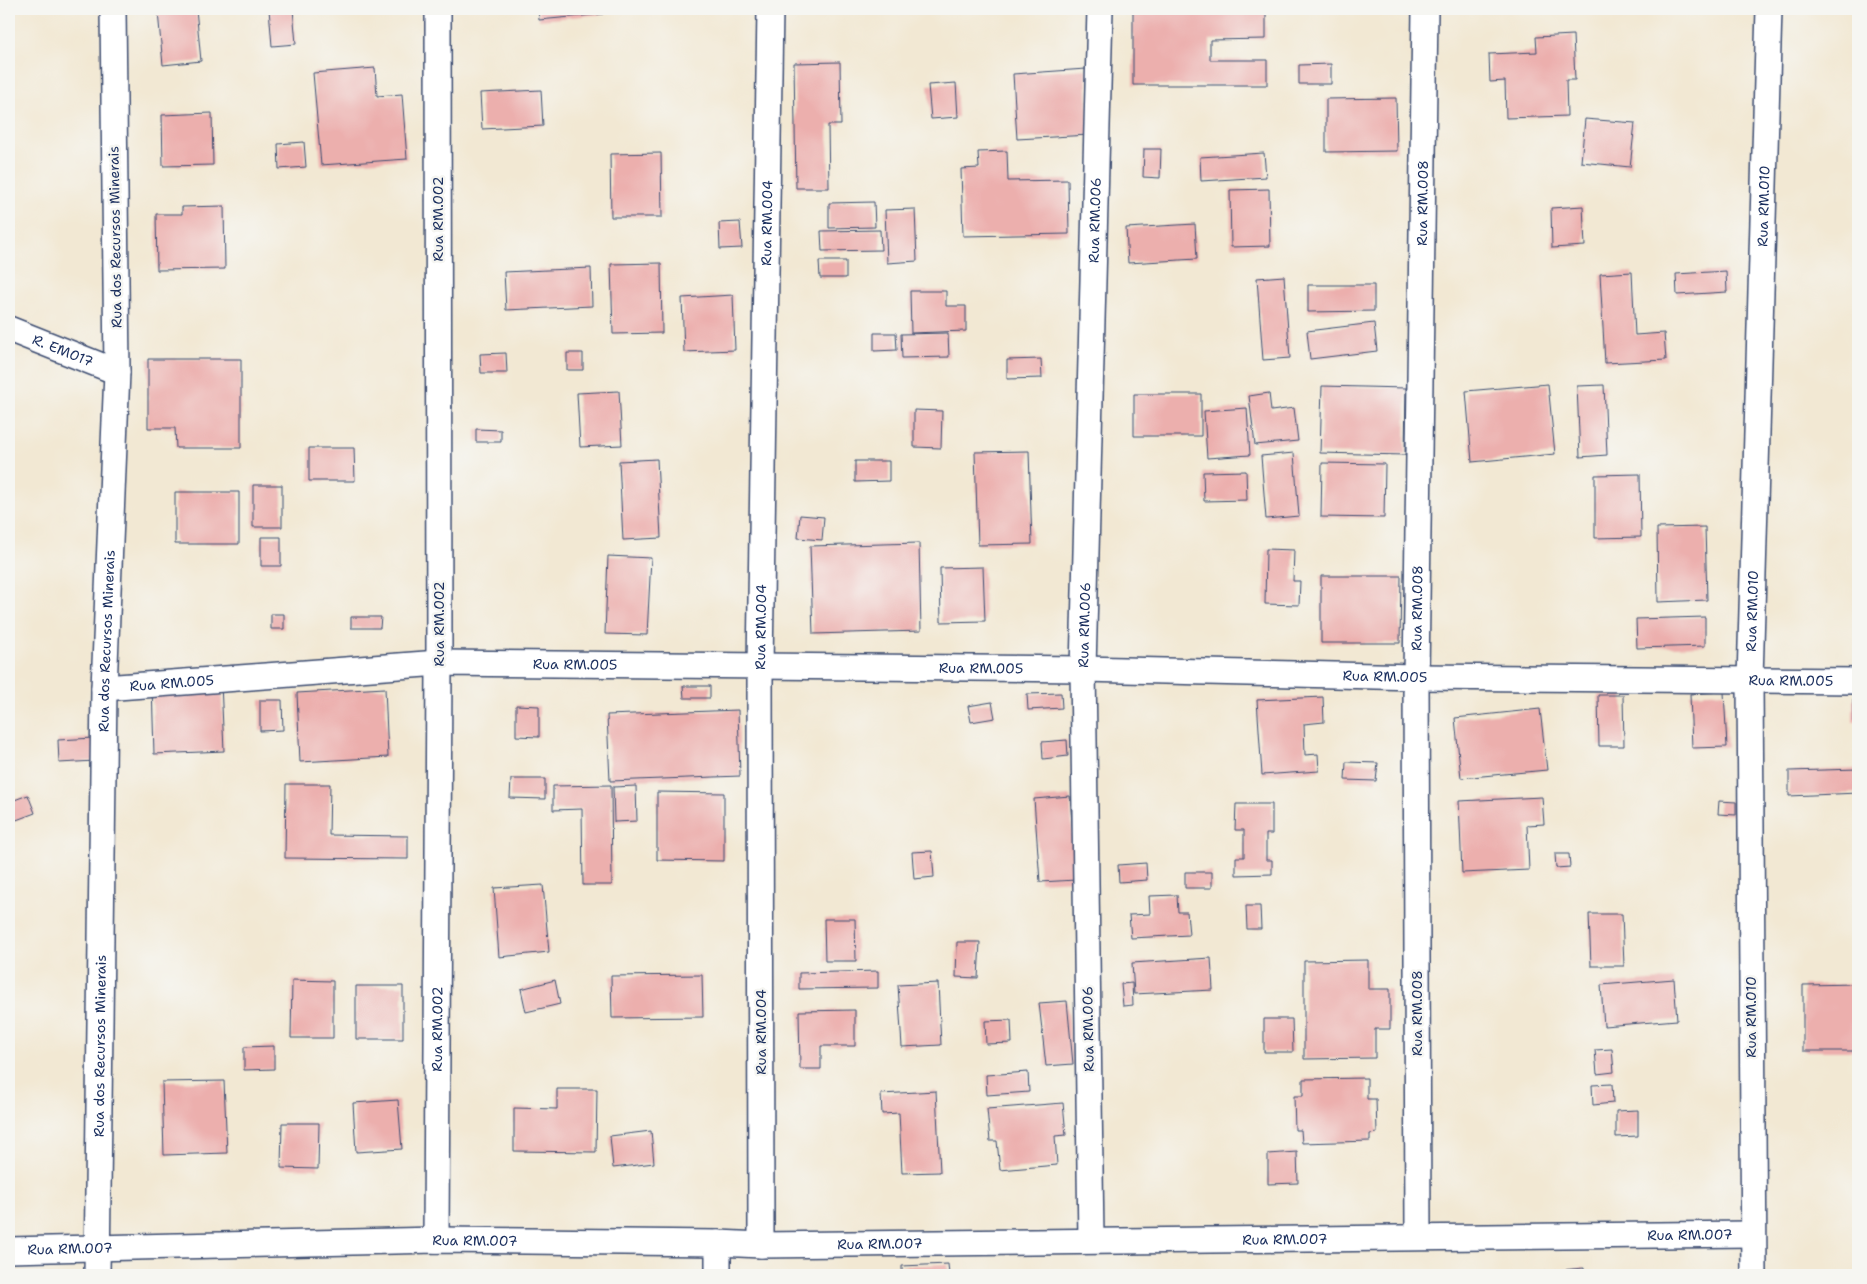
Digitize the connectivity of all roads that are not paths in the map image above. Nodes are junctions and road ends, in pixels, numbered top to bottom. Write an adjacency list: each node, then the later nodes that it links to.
1 (113, 9): 8 (street, Rua dos Recursos Minerais)
2 (438, 9): 9 (street, Rua RM.002)
3 (770, 9): 10 (street, Rua RM.004)
4 (1100, 9): 11 (street, Rua RM.006)
5 (1425, 9): 12 (street, Rua RM.008)
6 (1769, 9): 13 (street, Rua RM.010)
7 (9, 329): 8 (street, R. EM017)
8 (117, 372): 15 (street, Rua dos Recursos Minerais)
9 (439, 663): 10 (street, Rua RM.005); 15 (street, Rua RM.005); 18 (street, Rua RM.002)
10 (760, 666): 11 (street, Rua RM.005); 21 (street, Rua RM.004)
11 (1083, 668): 12 (street, Rua RM.005); 19 (street, Rua RM.006)
12 (1416, 677): 13 (street, Rua RM.005); 17 (street, Rua RM.008)
13 (1750, 680): 14 (street, Rua RM.005); 16 (street, Rua RM.010)
14 (1858, 681)
15 (104, 688): 22 (street, Rua dos Recursos Minerais)
16 (1752, 1234): 17 (street, Rua RM.007); 26 (street, Rua RM.010)
17 (1418, 1237): 19 (street, Rua RM.007)
18 (436, 1240): 20 (street, Rua RM.007); 22 (street, Rua RM.007)
19 (1091, 1240): 21 (street, Rua RM.007)
20 (718, 1243): 21 (street, Rua RM.007); 25 (street)
21 (761, 1245)
22 (96, 1249): 23 (street, Rua RM.007); 24 (street, Rua dos Recursos Minerais)
23 (9, 1250)
24 (97, 1275)
25 (718, 1275)
26 (1754, 1275)

